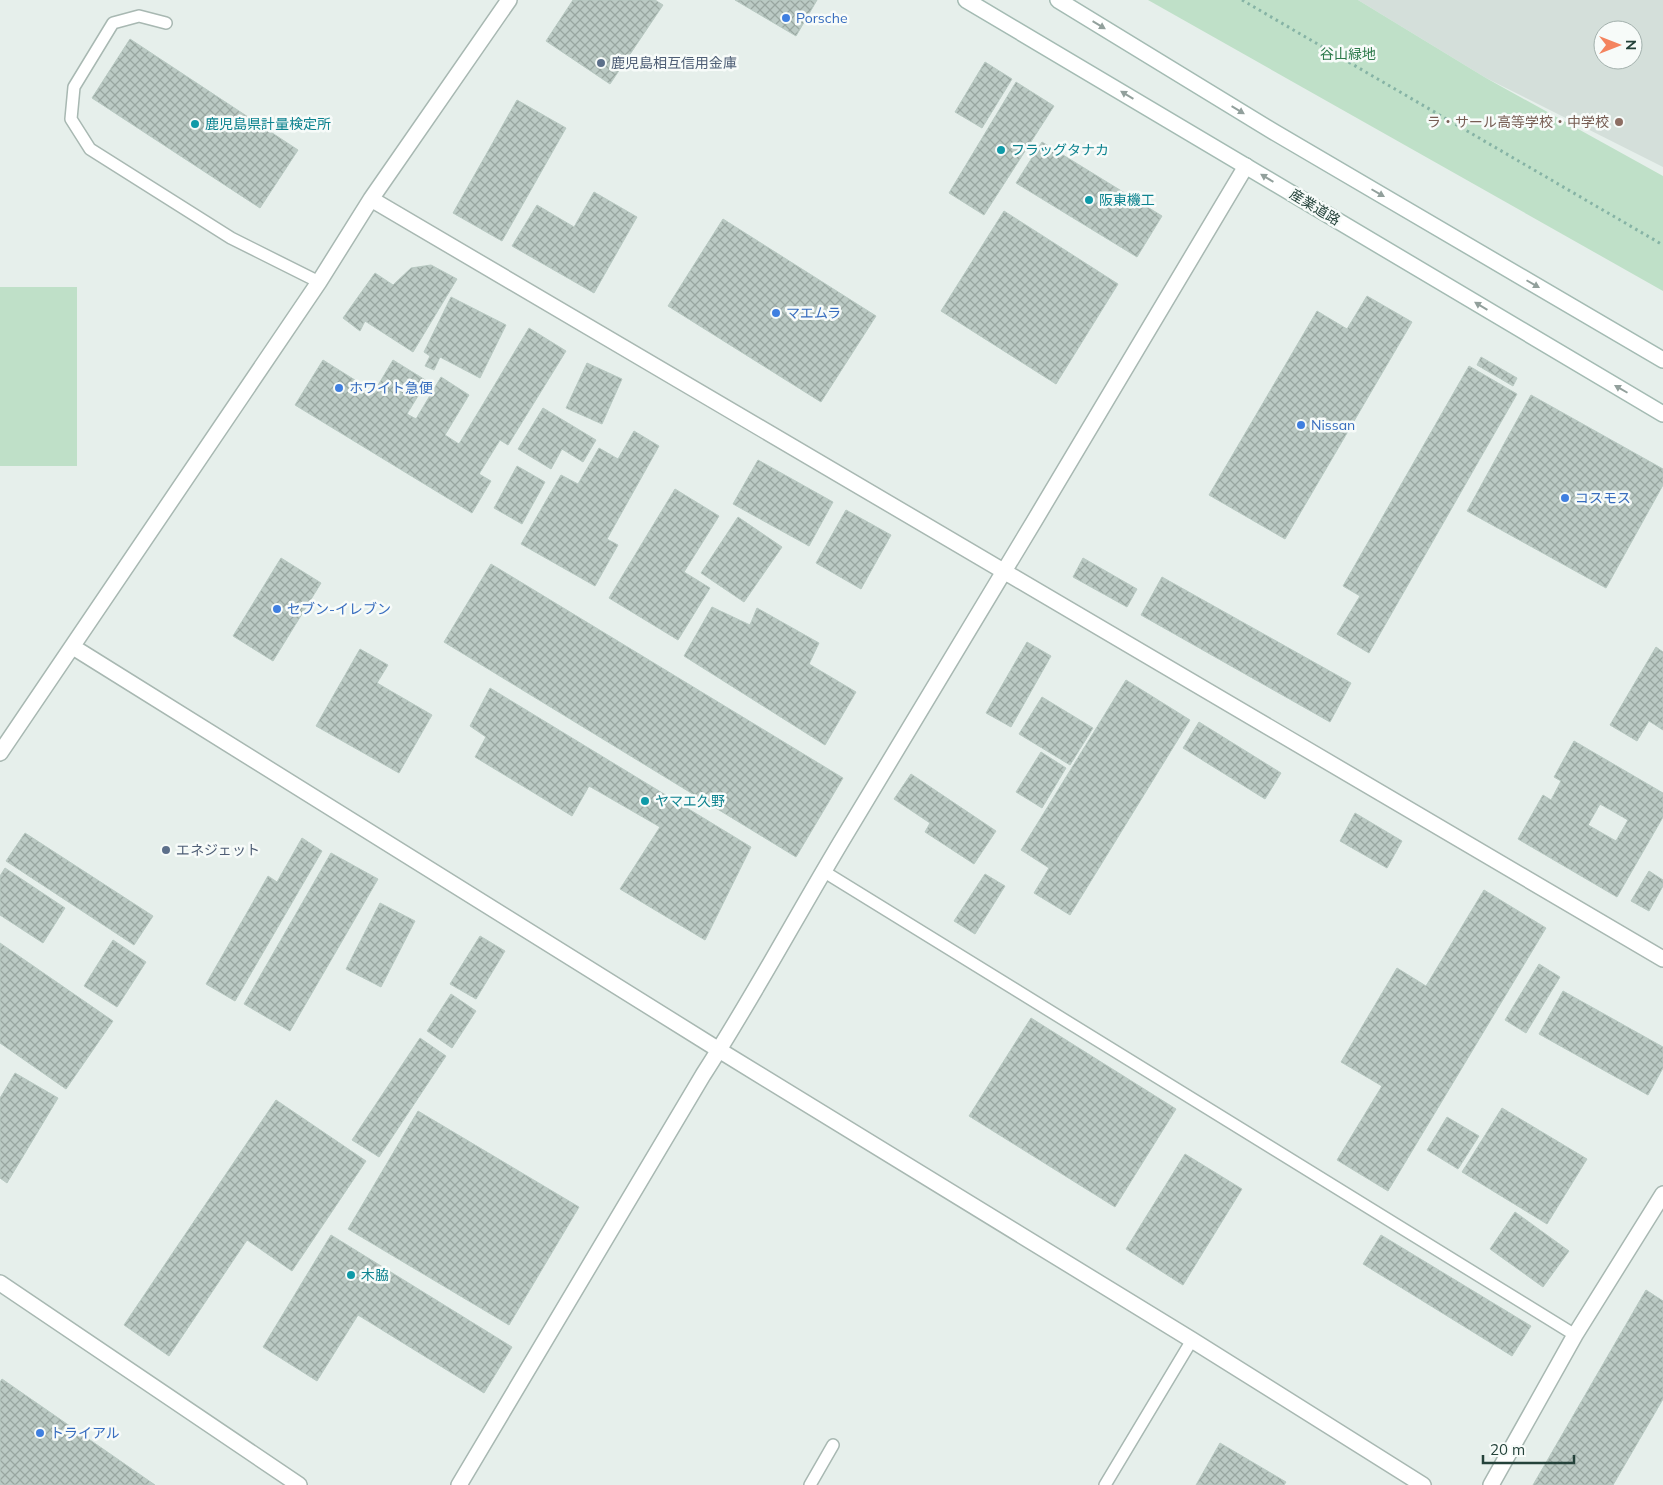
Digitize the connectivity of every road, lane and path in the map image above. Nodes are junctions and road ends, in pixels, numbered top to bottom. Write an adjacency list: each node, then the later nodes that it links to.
1 (509, 0): 7 (street)
2 (966, 0): 6 (street, 産業道路, one-way to 2)
3 (1058, 0): 10 (street, one-way to 10)
4 (1242, 0): 8 (path)
5 (166, 23): 9 (lane)
6 (1246, 166): 11 (street, 産業道路, one-way to 6); 12 (street)
7 (371, 199): 9 (street); 12 (street)
8 (1663, 245)
9 (319, 282): 13 (street)
10 (1663, 360)
11 (1663, 414)
12 (1004, 572): 15 (street); 16 (street)
13 (73, 647): 14 (street); 17 (street)
14 (0, 753)
15 (823, 871): 17 (street); 20 (lane)
16 (1663, 959)
17 (719, 1050): 21 (street); 24 (street)
18 (1663, 1194): 20 (street)
19 (0, 1283): 23 (street)
20 (1575, 1335): 28 (street)
21 (1192, 1340): 26 (lane); 27 (street)
22 (833, 1445): 25 (lane)
23 (299, 1485)
24 (459, 1485)
25 (810, 1485)
26 (1105, 1485)
27 (1423, 1485)
28 (1491, 1485)

